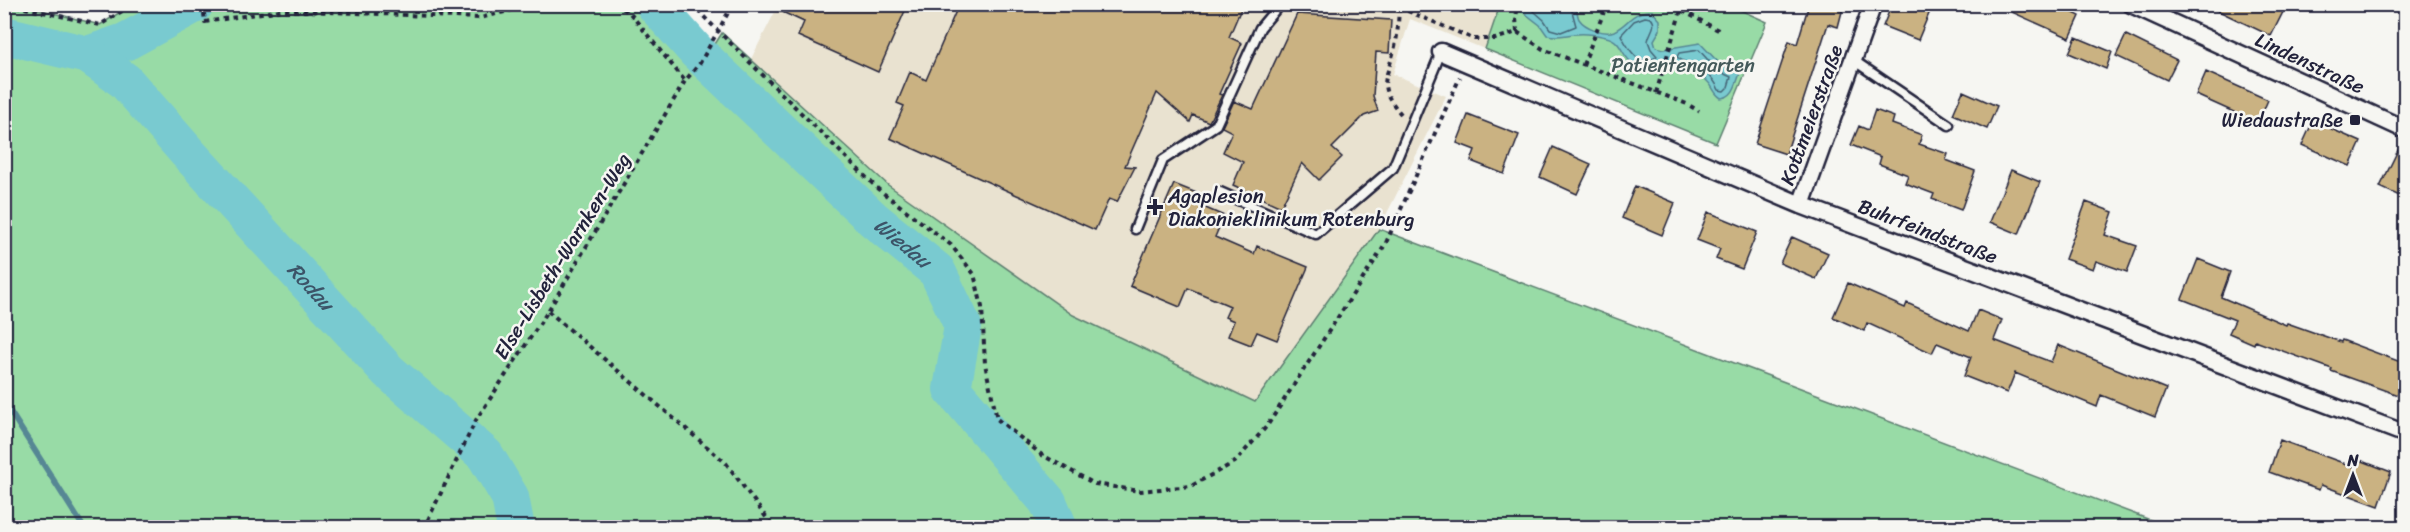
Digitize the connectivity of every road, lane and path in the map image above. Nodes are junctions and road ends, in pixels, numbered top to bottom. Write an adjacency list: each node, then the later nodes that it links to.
1 (7, 4): 2 (path)
2 (133, 4)
3 (203, 4): 4 (path)
4 (537, 4)
5 (615, 4): 24 (path)
6 (692, 4): 19 (path)
7 (733, 4): 19 (path, Else-Lisbeth-Warnken-Weg)
8 (1280, 4): 32 (lane)
9 (1391, 4): 15 (path)
10 (1607, 4): 23 (path)
11 (1666, 4): 16 (path)
12 (1873, 4): 21 (street, Kottmeierstraße)
13 (2131, 4): 29 (street, Lindenstraße)
14 (1518, 6): 17 (path)
15 (1399, 8): 17 (path); 28 (path)
16 (1681, 10): 18 (path); 25 (path)
17 (1517, 32): 23 (path)
18 (1722, 32)
19 (718, 33): 22 (path); 24 (path, Else-Lisbeth-Warnken-Weg)
20 (1441, 52): 22 (street, Buhrfeindstraße); 28 (lane)
21 (1853, 60): 27 (lane); 31 (street, Kottmeierstraße)
22 (1467, 63): 31 (street, Buhrfeindstraße)
23 (1583, 65): 25 (path)
24 (685, 81): 33 (path, Else-Lisbeth-Warnken-Weg)
25 (1656, 93): 26 (path)
26 (1699, 111)
27 (1949, 125)
28 (1411, 126): 30 (lane)
29 (2406, 130)
30 (1220, 192)
31 (1801, 205): 34 (street, Buhrfeindstraße)
32 (1135, 229)
33 (548, 311): 35 (path, Else-Lisbeth-Warnken-Weg); 36 (path)
34 (2406, 434)
35 (424, 528)
36 (774, 528)

